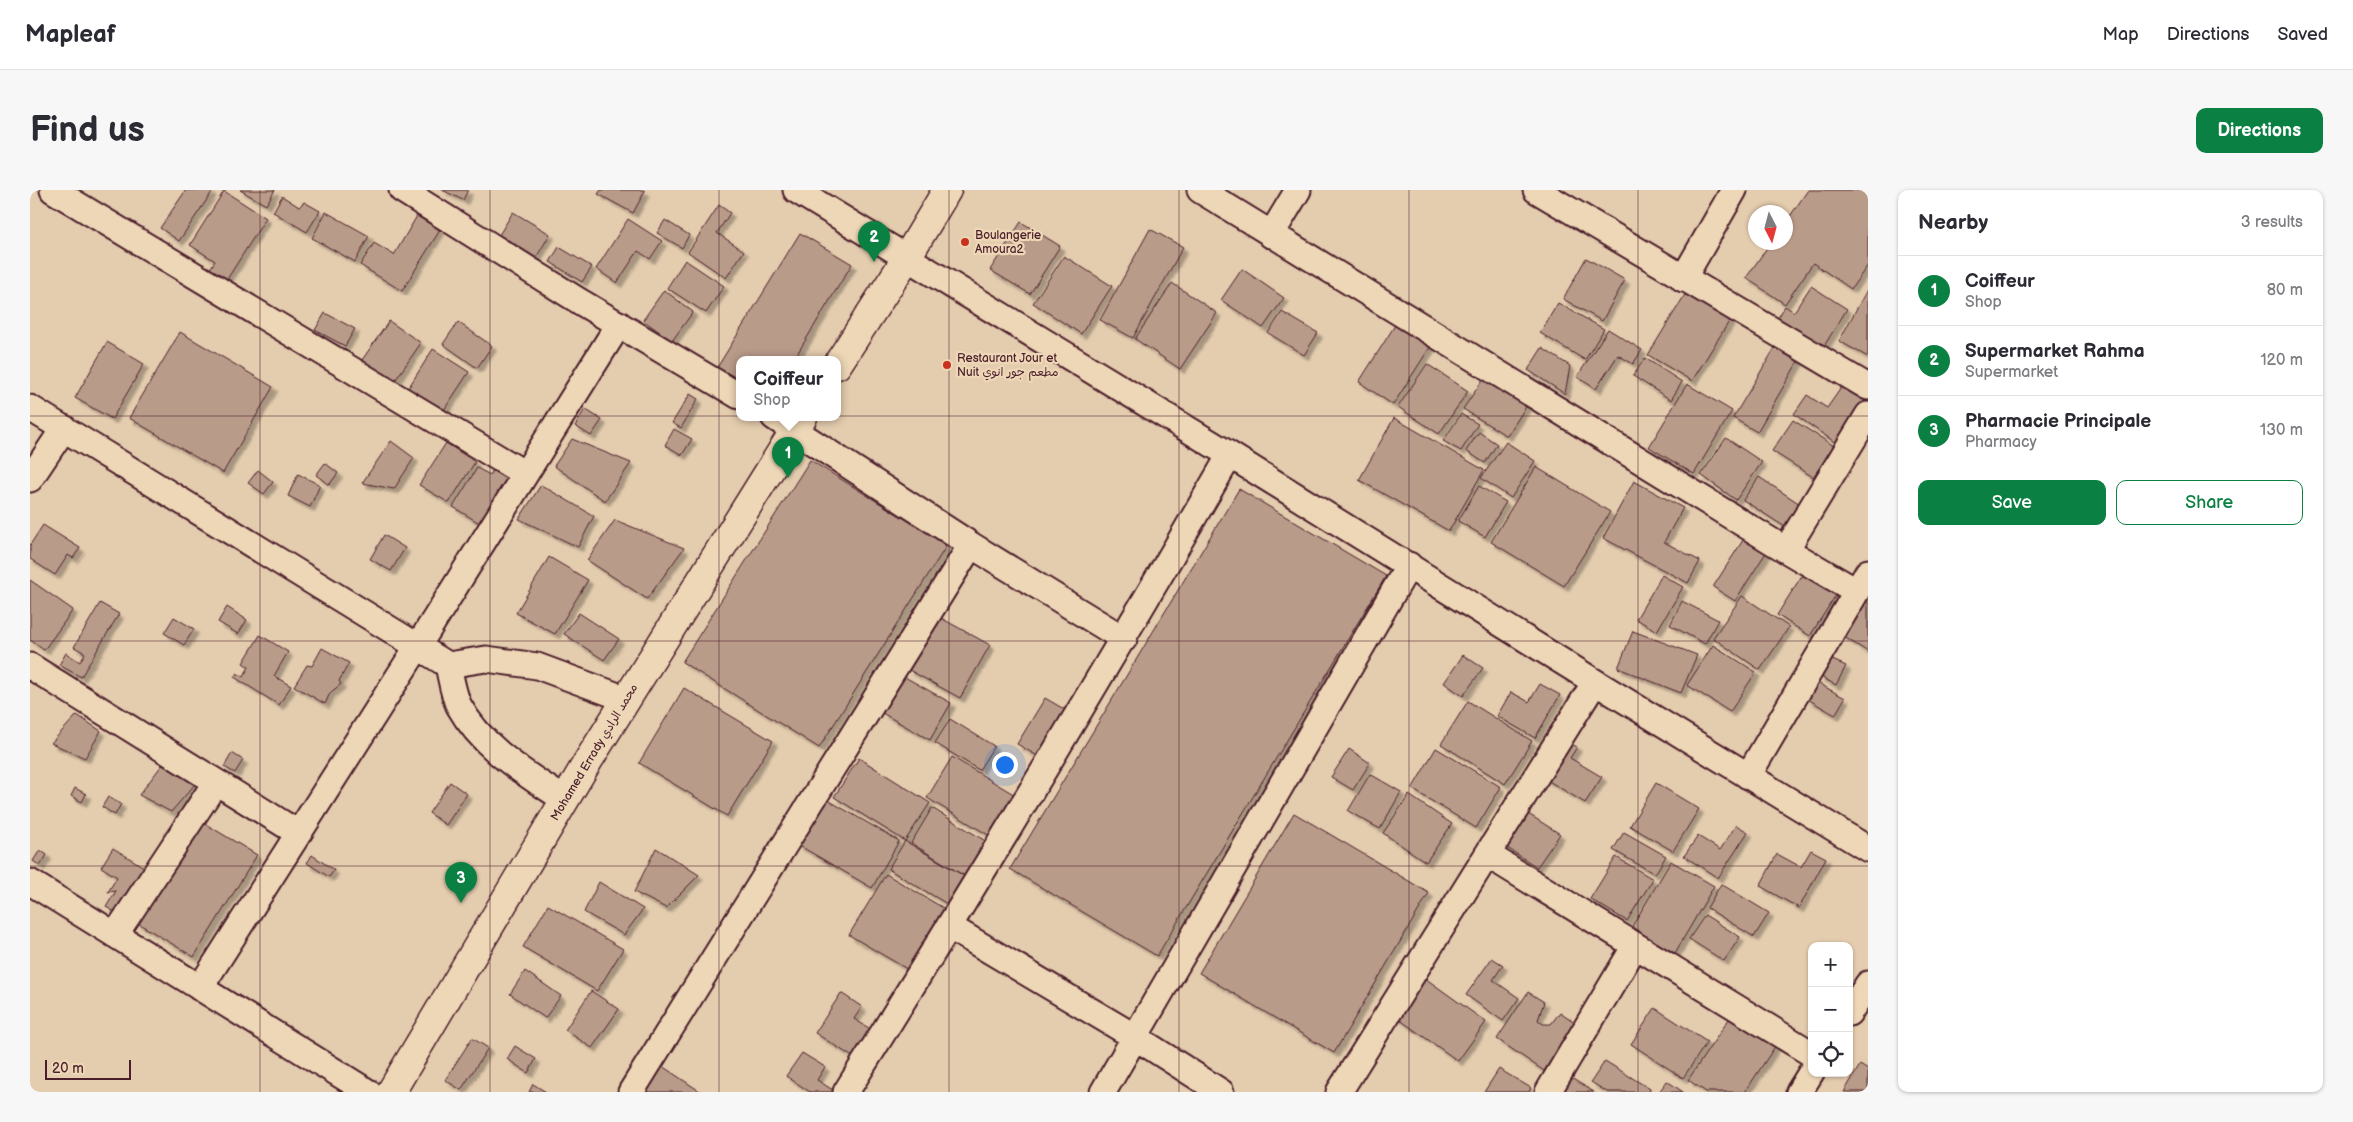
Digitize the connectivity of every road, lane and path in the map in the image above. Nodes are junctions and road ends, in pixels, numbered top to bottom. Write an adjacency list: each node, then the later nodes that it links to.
1 (53, 190): 21 (street)
2 (402, 190): 12 (street)
3 (796, 190): 10 (street)
4 (947, 190): 10 (street)
5 (1200, 190): 9 (street)
6 (1298, 190): 9 (street)
7 (1536, 190): 11 (street)
8 (1734, 190): 11 (street)
9 (1271, 235): 24 (street)
10 (906, 259): 13 (street); 20 (street)
11 (1683, 279): 14 (street)
12 (619, 324): 15 (street); 21 (street)
13 (841, 360)
14 (1868, 387)
15 (736, 394)
16 (30, 408): 19 (street)
17 (1868, 415): 24 (street)
18 (791, 421): 23 (street); 32 (street, Mohamed Errady محمد الرادي)
19 (64, 428): 22 (street); 28 (street)
20 (1230, 455): 25 (street); 27 (street)
21 (525, 474): 28 (street)
22 (30, 479)
23 (972, 545): 27 (street); 51 (street)
24 (1786, 550): 26 (street)
25 (1409, 565): 31 (street); 46 (street)
26 (1862, 582): 33 (street)
27 (1124, 639): 40 (street)
28 (418, 646): 29 (street); 36 (street)
29 (448, 665): 32 (street); 35 (street)
30 (30, 666): 34 (street)
31 (1595, 682): 33 (street); 38 (street)
32 (626, 699): 35 (street, Mohamed Errady محمد الرادي)
33 (1748, 776): 37 (street)
34 (216, 782): 36 (street); 41 (street)
35 (565, 800): 50 (street, Mohamed Errady محمد الرادي)
36 (298, 833): 44 (street)
37 (1868, 849)
38 (1488, 855): 42 (street); 55 (street)
39 (30, 882): 41 (street)
40 (950, 927): 46 (street); 52 (street)
41 (115, 935): 44 (street)
42 (1635, 946): 47 (street); 56 (street)
43 (1868, 984): 45 (street)
44 (200, 988): 49 (street)
45 (1853, 1007)
46 (1135, 1037): 53 (street); 54 (street)
47 (1808, 1052)
48 (1808, 1077): 57 (street)
49 (368, 1092)
50 (391, 1092)
51 (631, 1092)
52 (846, 1092)
53 (1103, 1092)
54 (1221, 1092)
55 (1339, 1092)
56 (1548, 1092)
57 (1799, 1092)

